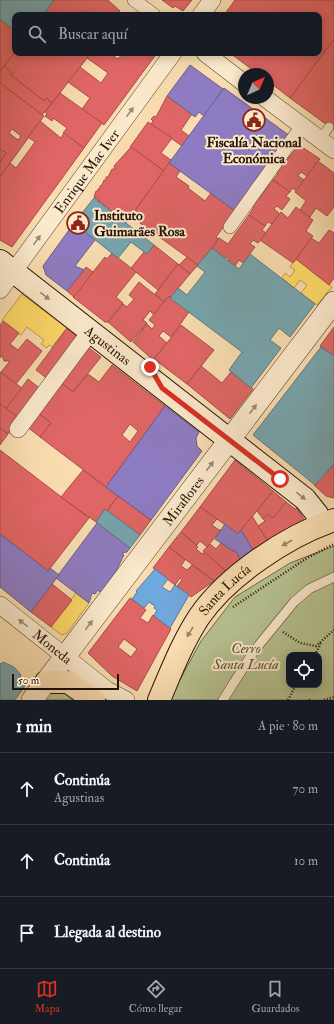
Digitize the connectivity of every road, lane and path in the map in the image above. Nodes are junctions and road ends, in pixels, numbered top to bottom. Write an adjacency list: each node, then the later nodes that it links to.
1 (134, 0): 3 (street)
2 (212, 0): 4 (street)
3 (150, 12)
4 (203, 12)
5 (171, 56): 12 (street, Enrique Mac Iver, one-way to 5)
6 (209, 56): 7 (street)
7 (238, 78)
8 (273, 104): 9 (street)
9 (302, 126): 10 (street); 11 (street)
10 (334, 150)
11 (230, 227)
12 (7, 266): 13 (street, Enrique Mac Iver); 15 (main road, Agustinas, one-way to 15)
13 (0, 290)
14 (334, 302): 17 (street, Miraflores, one-way to 14)
15 (94, 328): 16 (street); 17 (main road, Agustinas)
16 (18, 429)
17 (230, 440): 18 (main road, Agustinas, one-way to 18); 27 (street, Miraflores, one-way to 17)
18 (328, 522): 34 (main road, Santa Lucía, one-way to 34)
19 (334, 544): 22 (path)
20 (334, 577): 23 (lane)
21 (0, 605): 27 (street, Moneda, one-way to 21)
22 (228, 611)
23 (274, 627): 25 (path); 35 (lane)
24 (334, 630): 25 (path)
25 (321, 643): 26 (path)
26 (316, 652)
27 (65, 656): 28 (street, Miraflores); 33 (street, Moneda)
28 (46, 682): 31 (street, Miraflores); 32 (main road)
29 (294, 688): 36 (path)
30 (334, 697): 37 (path)
31 (32, 700)
32 (94, 700)
33 (126, 700)
34 (159, 700)
35 (223, 700)
36 (288, 700)
37 (324, 700)

